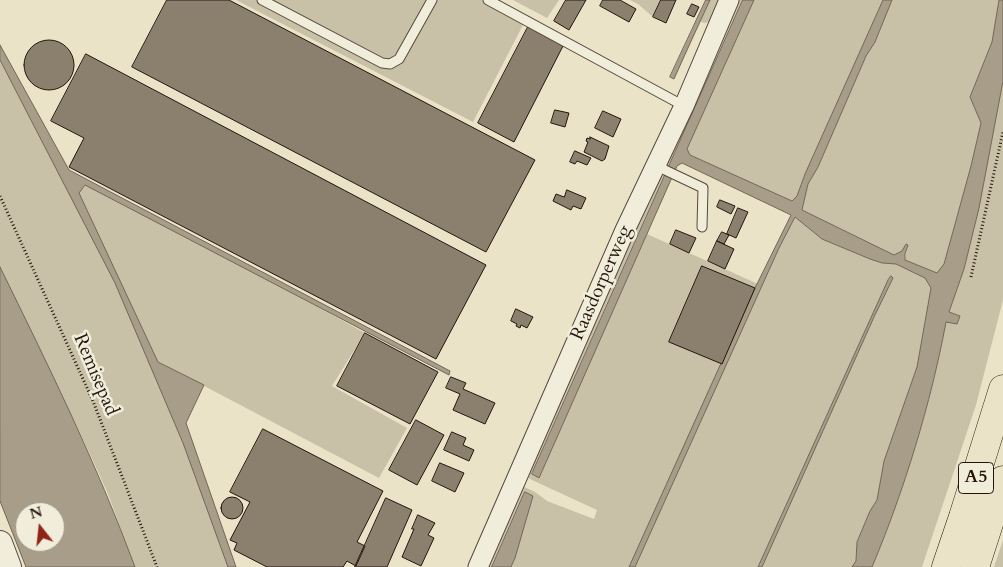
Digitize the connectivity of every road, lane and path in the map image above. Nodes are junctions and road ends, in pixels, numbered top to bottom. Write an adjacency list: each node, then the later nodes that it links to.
1 (262, 0): 2 (lane)
2 (432, 0)
3 (488, 0): 5 (lane)
4 (729, 0): 5 (street, Raasdorperweg)
5 (684, 106): 7 (street, Raasdorperweg)
6 (1003, 132): 10 (path)
7 (660, 167): 9 (lane); 16 (street, Raasdorperweg)
8 (0, 196): 15 (path, Remisepad)
9 (702, 226)
10 (971, 277)
11 (1003, 389): 17 (highway, A5)
12 (1003, 480): 18 (highway, A5)
13 (0, 542): 14 (street)
14 (9, 567)
15 (157, 567)
16 (478, 567)
17 (946, 567)
18 (975, 567)

